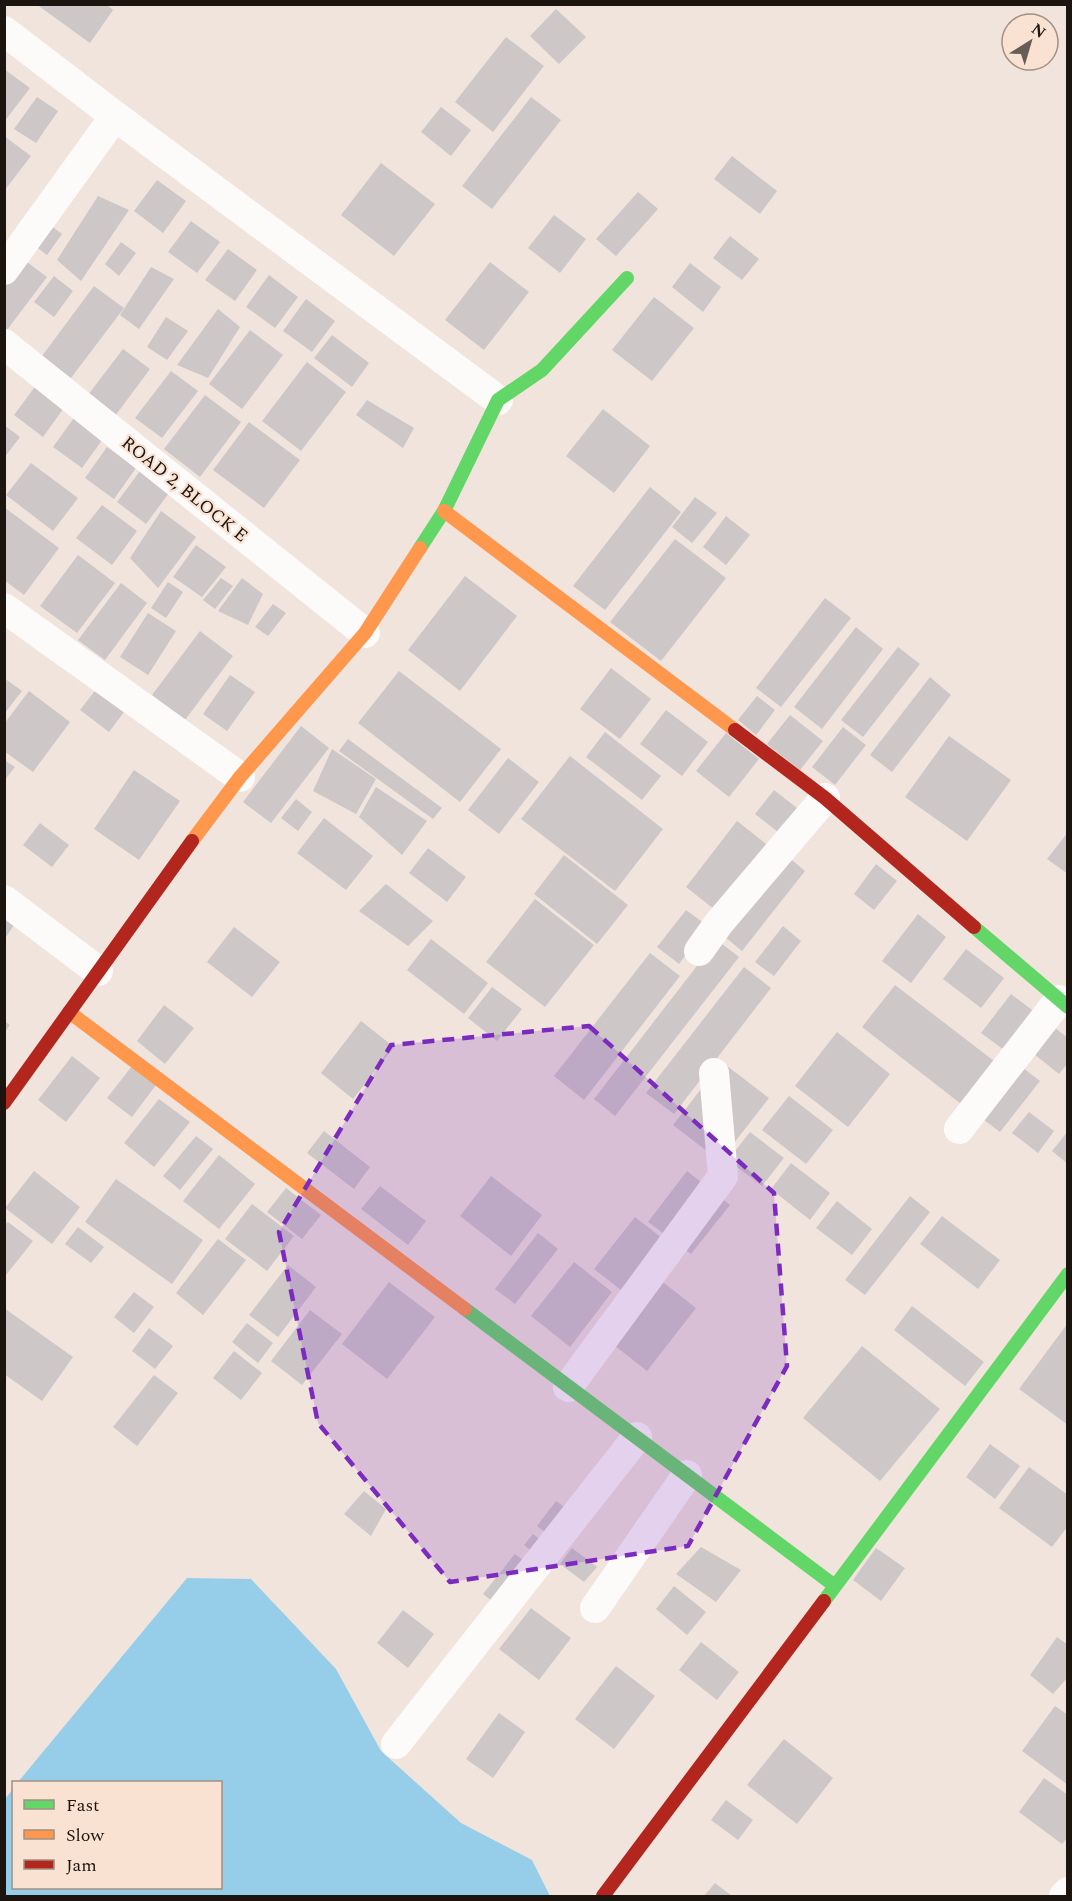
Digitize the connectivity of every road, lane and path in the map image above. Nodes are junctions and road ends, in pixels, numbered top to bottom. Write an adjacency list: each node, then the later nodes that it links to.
1 (4, 30): 2 (street)
2 (116, 116): 3 (street); 6 (street)
3 (4, 270)
4 (627, 278): 6 (street)
5 (4, 344): 9 (street, ROAD 2, BLOCK E)
6 (498, 400): 7 (street)
7 (444, 511): 9 (street); 11 (street)
8 (4, 608): 10 (street)
9 (365, 633): 10 (street)
10 (240, 777): 14 (street)
11 (825, 798): 13 (street); 15 (street)
12 (4, 900): 14 (street)
13 (699, 951)
14 (98, 970): 16 (street)
15 (1063, 1004): 19 (street)
16 (69, 1012): 18 (street); 21 (street)
17 (714, 1073): 21 (street)
18 (4, 1103)
19 (959, 1129)
20 (1068, 1274): 24 (street)
21 (568, 1387): 22 (street)
22 (636, 1437): 23 (street); 26 (street)
23 (687, 1475): 24 (street); 25 (street)
24 (835, 1586): 28 (street)
25 (595, 1608)
26 (396, 1744)
27 (1068, 1892): 29 (street)
28 (603, 1896)
29 (1064, 1896)

